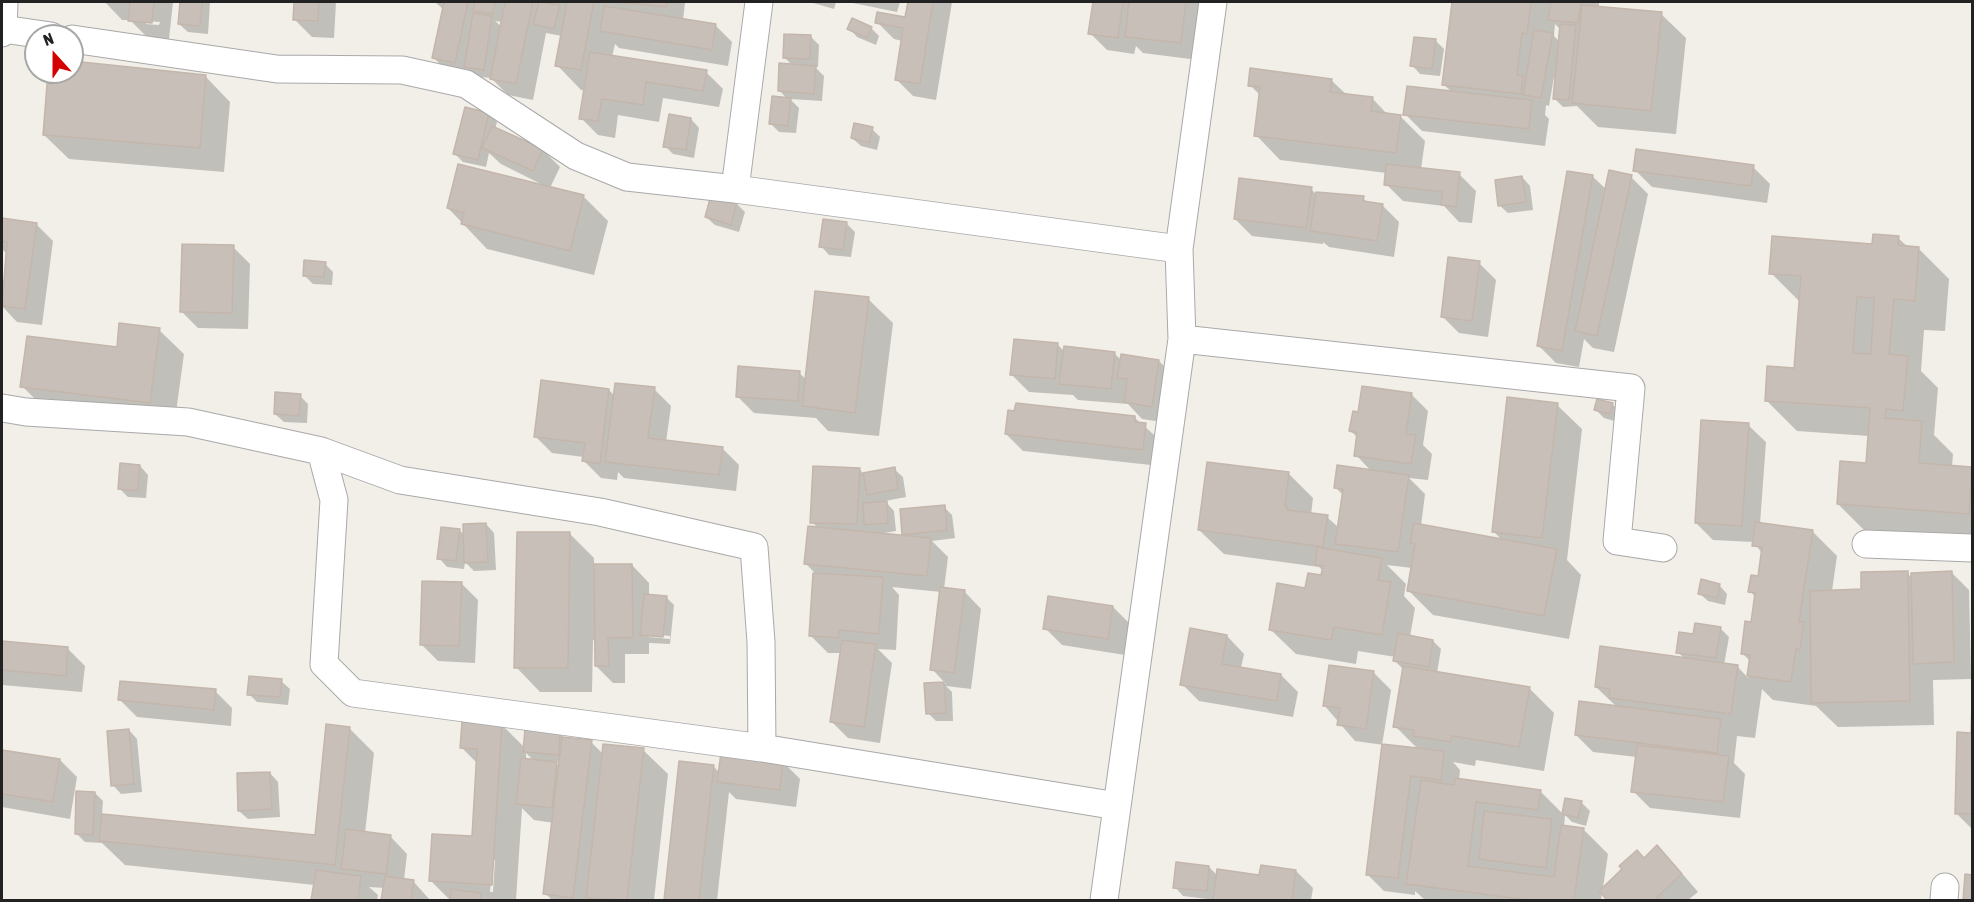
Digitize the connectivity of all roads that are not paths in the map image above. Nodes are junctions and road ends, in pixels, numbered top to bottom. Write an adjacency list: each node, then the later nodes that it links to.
1 (4, 2): 4 (street)
2 (759, 2): 7 (street)
3 (1213, 2): 8 (street)
4 (2, 31): 5 (street)
5 (24, 33)
6 (84, 41): 7 (street)
7 (735, 189): 8 (street)
8 (1179, 249): 9 (street)
9 (1182, 339): 13 (street); 16 (street)
10 (2, 408): 11 (street)
11 (321, 451): 15 (street); 15 (street)
12 (1866, 544): 14 (street)
13 (1663, 548)
14 (1972, 548)
15 (762, 748): 16 (street)
16 (1116, 806): 17 (street)
17 (1104, 900)

